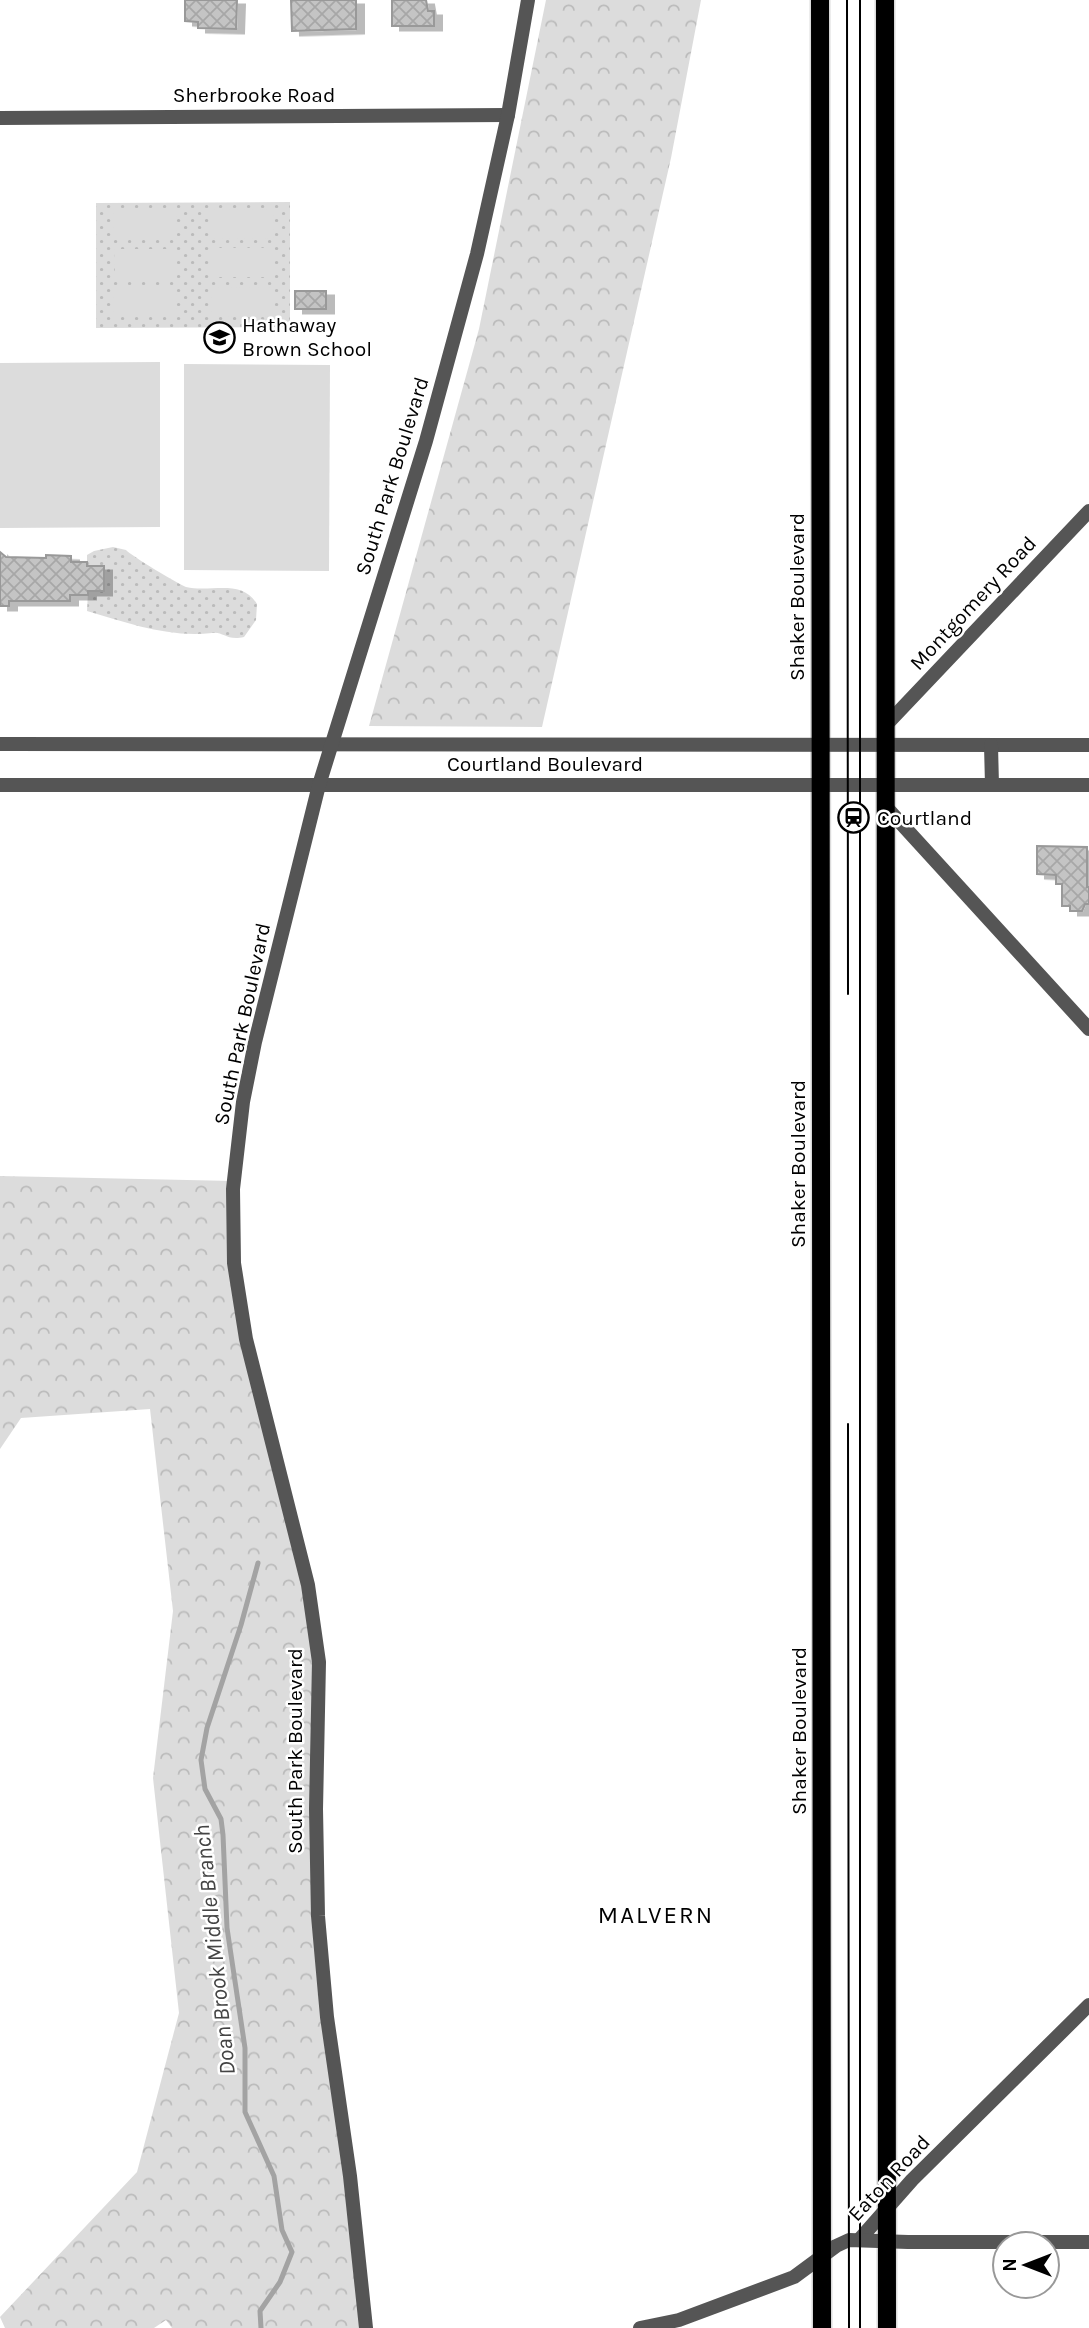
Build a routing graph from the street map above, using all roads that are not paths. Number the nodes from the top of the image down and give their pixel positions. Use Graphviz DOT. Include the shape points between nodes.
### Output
graph roads {
  1 [pos="528,0"];
  2 [pos="820,0"];
  3 [pos="885,0"];
  4 [pos="508,115"];
  5 [pos="0,118"];
  6 [pos="1089,511"];
  7 [pos="887,724"];
  8 [pos="0,744"];
  9 [pos="1089,744"];
  10 [pos="331,745"];
  11 [pos="991,745"];
  12 [pos="820,746"];
  13 [pos="887,746"];
  14 [pos="0,785"];
  15 [pos="319,785"];
  16 [pos="887,785"];
  17 [pos="992,785"];
  18 [pos="1089,785"];
  19 [pos="821,786"];
  20 [pos="887,808"];
  21 [pos="1089,1029"];
  22 [pos="1089,2005"];
  23 [pos="887,2210"];
  24 [pos="859,2240"];
  25 [pos="887,2241"];
  26 [pos="1089,2242"];
  27 [pos="822,2257"];
  28 [pos="366,2328"];
  29 [pos="640,2328"];
  30 [pos="822,2328"];
  31 [pos="887,2328"];
  1 -- 4 [label="street, South Park Boulevard"];
  2 -- 12 [label="main road, Shaker Boulevard"];
  3 -- 7 [label="main road"];
  4 -- 5 [label="street, Sherbrooke Road"];
  4 -- 10 [label="street, South Park Boulevard" via="477,254 426,441"];
  6 -- 7 [label="street, Montgomery Road"];
  7 -- 13 [label="main road"];
  8 -- 10 [label="street, Courtland Boulevard"];
  9 -- 11 [label="street, Courtland Boulevard"];
  10 -- 12 [label="street, Courtland Boulevard"];
  10 -- 15 [label="street, South Park Boulevard"];
  11 -- 13 [label="street, Courtland Boulevard"];
  11 -- 17 [label="street"];
  12 -- 13 [label="street, Courtland Boulevard"];
  12 -- 19 [label="main road, Shaker Boulevard"];
  13 -- 16 [label="main road"];
  14 -- 15 [label="street, Courtland Boulevard"];
  15 -- 19 [label="street, Courtland Boulevard"];
  15 -- 28 [label="street, South Park Boulevard" via="243,1102 233,1189 234,1263 246,1339 309,1585 319,1662 318,1916"];
  16 -- 17 [label="street, Courtland Boulevard"];
  16 -- 19 [label="street, Courtland Boulevard"];
  16 -- 20 [label="main road"];
  17 -- 18 [label="street, Courtland Boulevard"];
  19 -- 27 [label="main road, Shaker Boulevard"];
  20 -- 21 [label="street"];
  20 -- 23 [label="main road"];
  22 -- 23 [label="street, Eaton Road"];
  23 -- 24 [label="street, Eaton Road"];
  23 -- 25 [label="main road"];
  24 -- 25 [label="street"];
  24 -- 27 [label="street, Eaton Road" via="842,2242"];
  25 -- 26 [label="street"];
  25 -- 31 [label="main road"];
  27 -- 29 [label="street, Eaton Road" via="794,2277 678,2320"];
  27 -- 30 [label="main road, Shaker Boulevard"];
}
